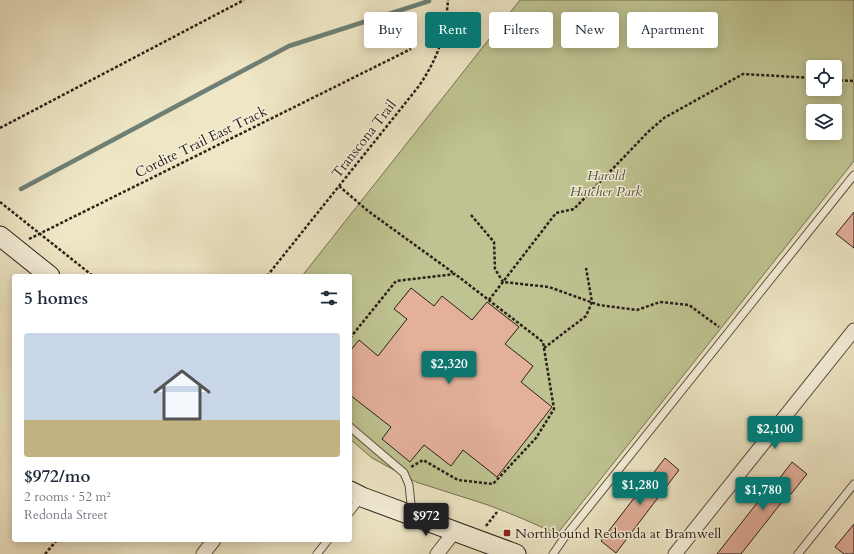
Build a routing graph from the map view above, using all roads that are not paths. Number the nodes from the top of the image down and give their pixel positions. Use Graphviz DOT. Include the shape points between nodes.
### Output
graph roads {
  1 [pos="854,175"];
  2 [pos="7,241"];
  3 [pos="48,274"];
  4 [pos="854,330"];
  5 [pos="352,429"];
  6 [pos="854,484"];
  7 [pos="356,494"];
  8 [pos="352,506"];
  9 [pos="412,516"];
  10 [pos="455,531"];
  11 [pos="212,542"];
  12 [pos="326,542"];
  13 [pos="203,554"];
  14 [pos="317,554"];
  15 [pos="437,554"];
  16 [pos="516,554"];
  17 [pos="553,554"];
  18 [pos="676,554"];
  19 [pos="798,554"];
  1 -- 17 [label="lane"];
  2 -- 3 [label="street"];
  4 -- 18 [label="street"];
  5 -- 9 [label="lane" via="404,473 409,485"];
  6 -- 19 [label="lane"];
  7 -- 8 [label="lane"];
  7 -- 9 [label="street"];
  9 -- 10 [label="street"];
  10 -- 15 [label="street"];
  10 -- 16 [label="street"];
  11 -- 13 [label="street"];
  12 -- 14 [label="lane"];
}
